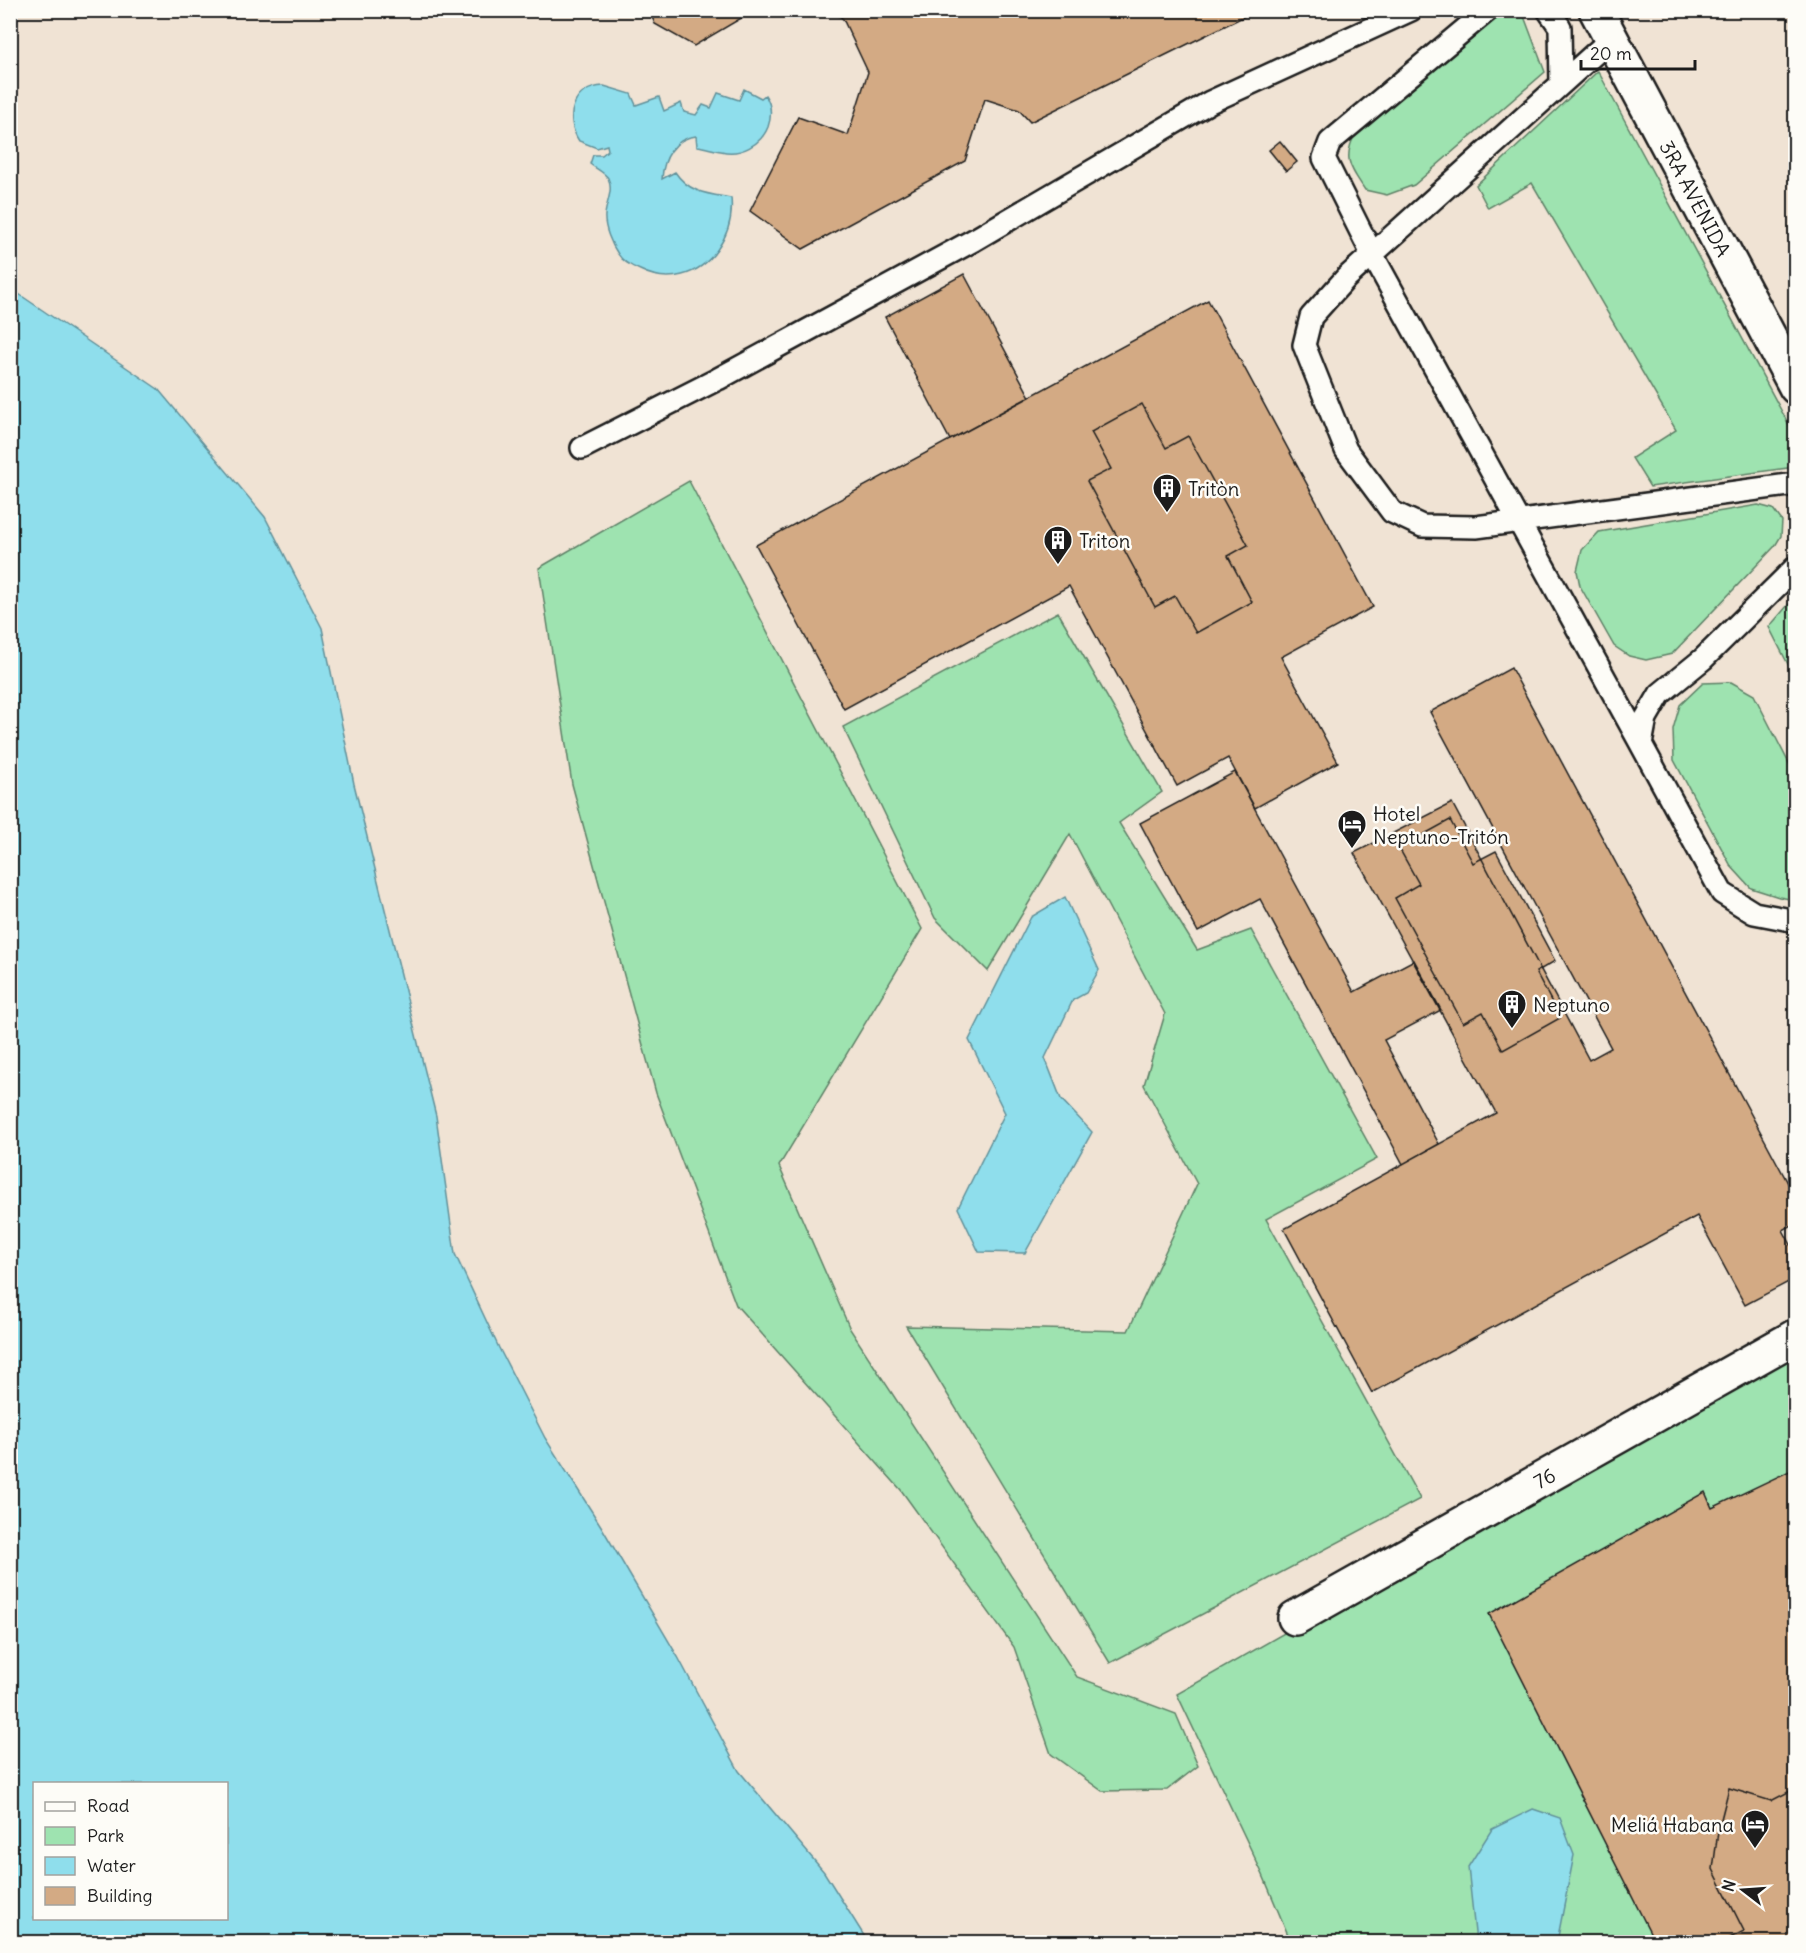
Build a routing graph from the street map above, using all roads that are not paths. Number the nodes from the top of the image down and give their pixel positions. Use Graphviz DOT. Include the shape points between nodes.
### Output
graph roads {
  1 [pos="1411,10"];
  2 [pos="1488,10"];
  3 [pos="1548,10"];
  4 [pos="1604,25"];
  5 [pos="1561,84"];
  6 [pos="1372,254"];
  7 [pos="1796,387"];
  8 [pos="582,448"];
  9 [pos="1796,484"];
  10 [pos="1518,522"];
  11 [pos="1796,567"];
  12 [pos="1641,744"];
  13 [pos="1796,921"];
  14 [pos="1796,1336"];
  15 [pos="1295,1618"];
  1 -- 8 [label="lane" via="1210,102 974,240"];
  2 -- 6 [label="lane" via="1330,142 1324,158"];
  3 -- 5 [label="lane" via="1560,27"];
  4 -- 5 [label="lane"];
  4 -- 7 [label="street, 3RA AVENIDA"];
  5 -- 6 [label="lane"];
  6 -- 10 [label="lane"];
  6 -- 10 [label="lane" via="1311,317 1304,345 1346,450 1392,512 1422,526 1476,527"];
  9 -- 10 [label="lane"];
  10 -- 12 [label="lane"];
  11 -- 12 [label="lane" via="1703,659 1660,694 1646,718"];
  12 -- 13 [label="lane" via="1722,893 1754,913"];
  14 -- 15 [label="street, 76"];
}
